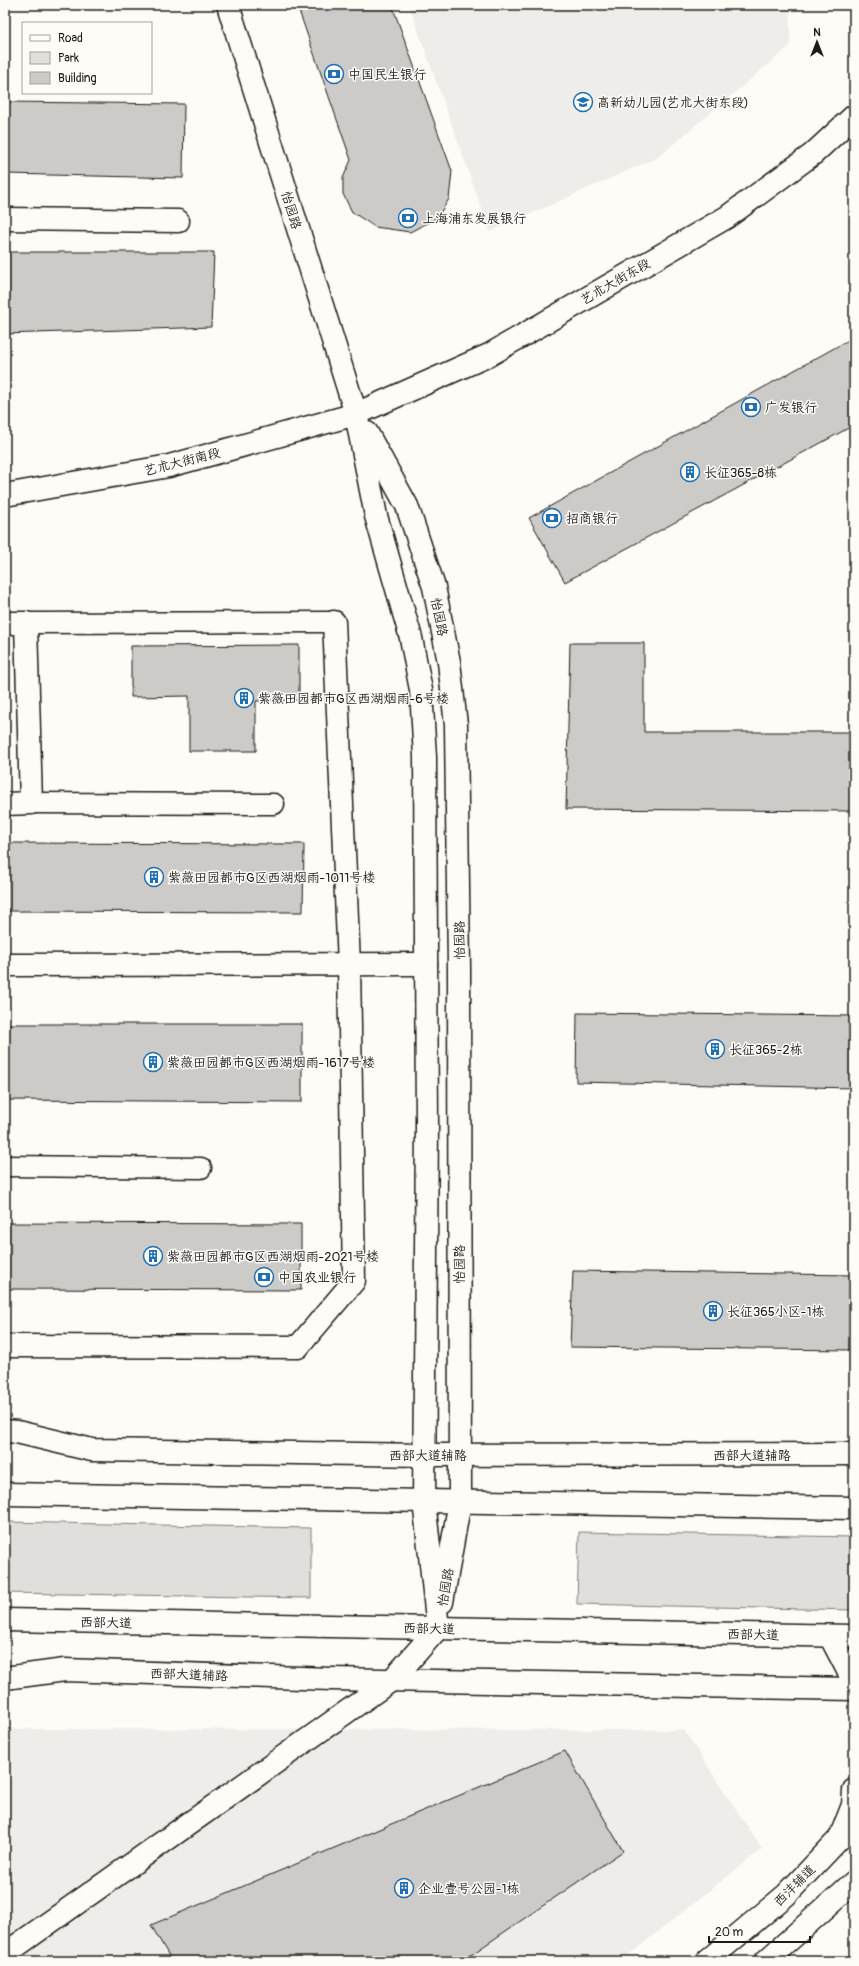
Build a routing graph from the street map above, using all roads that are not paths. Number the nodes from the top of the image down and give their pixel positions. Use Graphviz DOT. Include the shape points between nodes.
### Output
graph roads {
  1 [pos="228,5"];
  2 [pos="854,116"];
  3 [pos="5,219"];
  4 [pos="178,221"];
  5 [pos="356,414"];
  6 [pos="5,495"];
  7 [pos="334,622"];
  8 [pos="16,623"];
  9 [pos="31,803"];
  10 [pos="5,804"];
  11 [pos="274,804"];
  12 [pos="348,964"];
  13 [pos="426,964"];
  14 [pos="5,965"];
  15 [pos="5,1166"];
  16 [pos="201,1168"];
  17 [pos="5,1346"];
  18 [pos="5,1432"];
  19 [pos="854,1454"];
  20 [pos="425,1455"];
  21 [pos="459,1455"];
  22 [pos="5,1494"];
  23 [pos="424,1501"];
  24 [pos="460,1501"];
  25 [pos="854,1508"];
  26 [pos="5,1620"];
  27 [pos="438,1628"];
  28 [pos="830,1636"];
  29 [pos="854,1636"];
  30 [pos="5,1678"];
  31 [pos="393,1679"];
  32 [pos="854,1682"];
  33 [pos="854,1689"];
  34 [pos="854,1790"];
  35 [pos="854,1882"];
  36 [pos="5,1954"];
  37 [pos="707,1961"];
  38 [pos="766,1961"];
  1 -- 5 [label="street, 怡园路"];
  2 -- 5 [label="street, 艺术大街东段" via="813,154 727,217 489,355"];
  3 -- 4 [label="street"];
  5 -- 6 [label="street, 艺术大街南段" via="169,466"];
  5 -- 13 [label="street, 怡园路" via="376,516 411,638 420,690 425,757"];
  5 -- 21 [label="street, 怡园路" via="407,506 434,587 449,662 456,725 459,968"];
  7 -- 8 [label="lane"];
  7 -- 12 [label="street"];
  8 -- 9 [label="street"];
  9 -- 10 [label="street"];
  9 -- 11 [label="lane"];
  12 -- 13 [label="street"];
  12 -- 14 [label="street"];
  12 -- 17 [label="street" via="354,1281 298,1347"];
  13 -- 20 [label="street, 怡园路"];
  15 -- 16 [label="lane"];
  18 -- 20 [label="street, 西部大道辅路" via="17,1432 92,1450"];
  19 -- 21 [label="street, 西部大道辅路"];
  20 -- 21 [label="street, 西部大道辅路"];
  20 -- 23 [label="street, 怡园路"];
  21 -- 24 [label="street, 怡园路"];
  22 -- 23 [label="street"];
  23 -- 24 [label="street"];
  23 -- 27 [label="street, 怡园路"];
  24 -- 25 [label="street"];
  24 -- 27 [label="street, 怡园路"];
  26 -- 27 [label="street, 西部大道"];
  27 -- 28 [label="street, 西部大道"];
  27 -- 31 [label="street"];
  28 -- 29 [label="street, 西部大道"];
  28 -- 32 [label="street"];
  30 -- 31 [label="street, 西部大道辅路" via="65,1670"];
  31 -- 33 [label="street, 西部大道辅路"];
  31 -- 36 [label="street"];
  34 -- 37 [label="street, 西沣辅道" via="853,1805 840,1838 786,1895"];
  35 -- 38 [label="street"];
}
